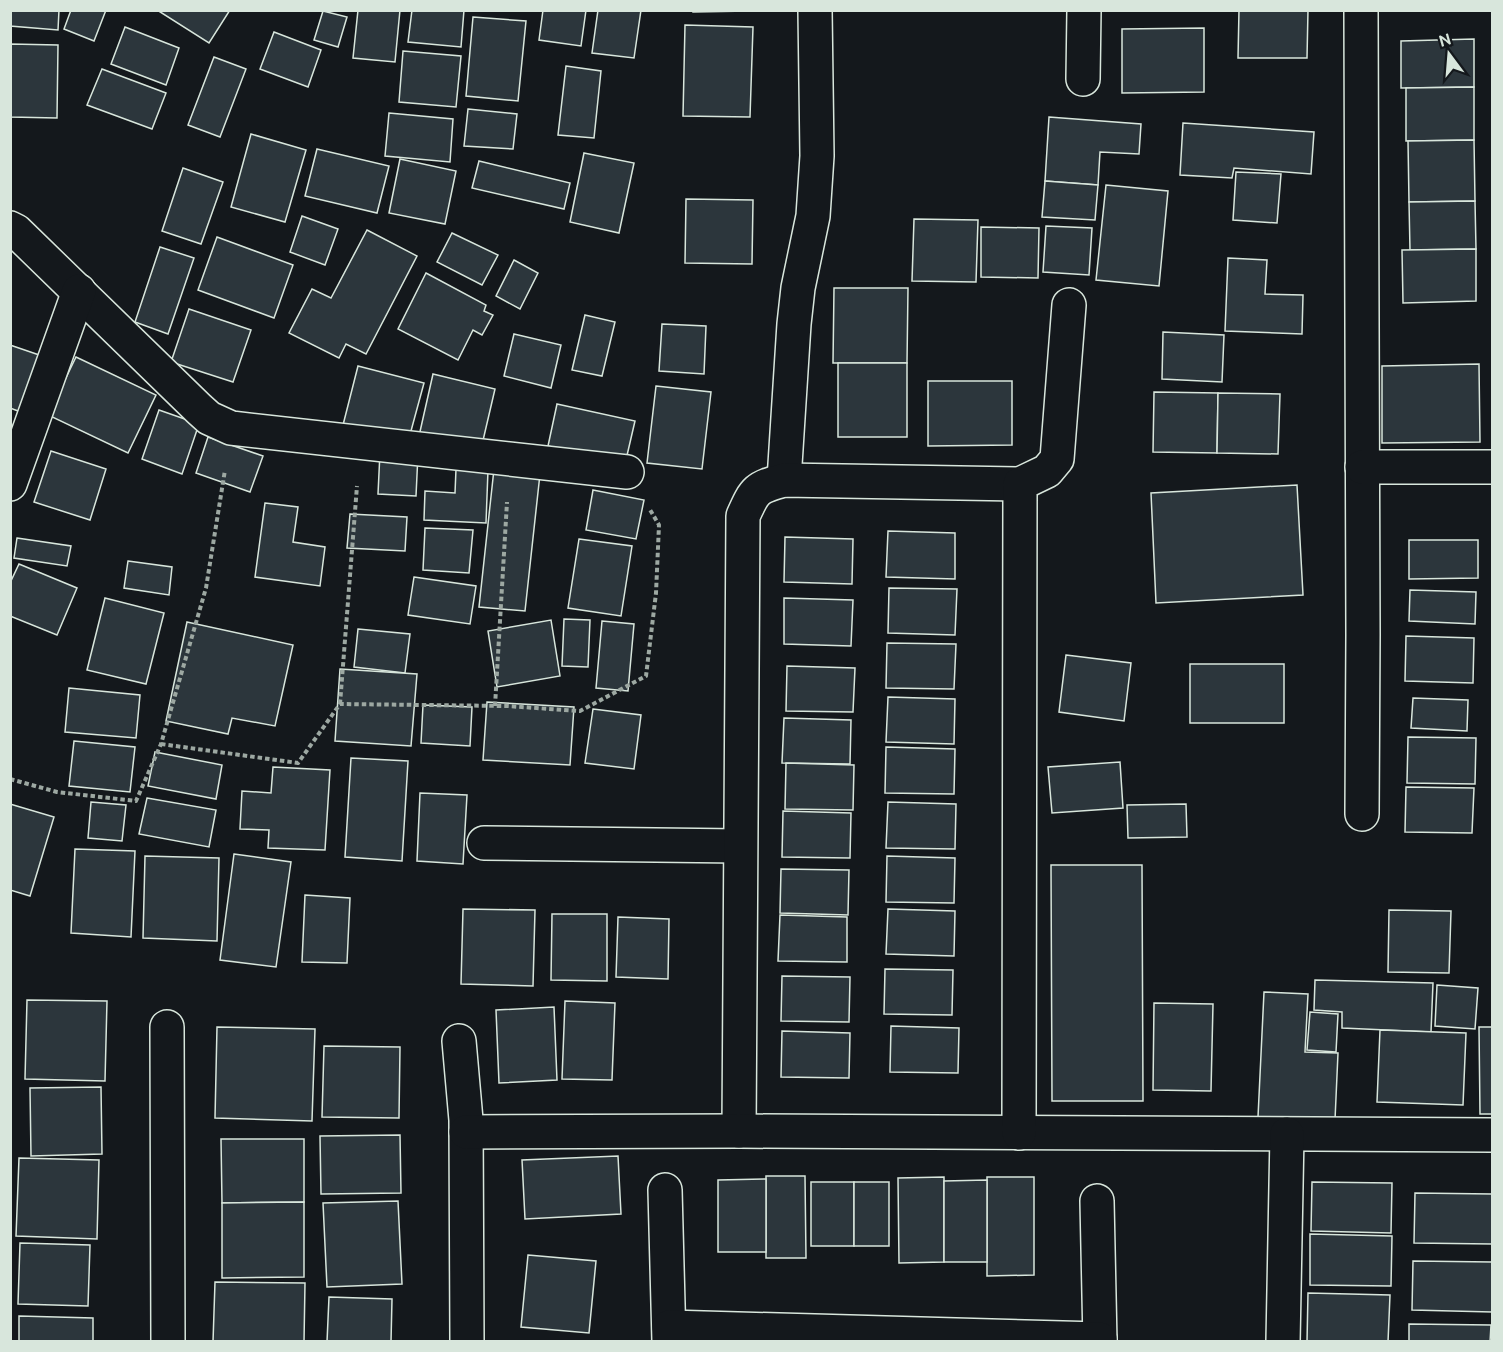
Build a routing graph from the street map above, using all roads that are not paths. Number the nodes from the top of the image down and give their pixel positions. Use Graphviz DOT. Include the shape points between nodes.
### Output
graph roads {
  1 [pos="815,10"];
  2 [pos="1084,10"];
  3 [pos="1360,10"];
  4 [pos="1083,79"];
  5 [pos="10,228"];
  6 [pos="79,291"];
  7 [pos="1069,305"];
  8 [pos="1362,467"];
  9 [pos="1492,467"];
  10 [pos="627,472"];
  11 [pos="784,480"];
  12 [pos="10,484"];
  13 [pos="1020,484"];
  14 [pos="1362,814"];
  15 [pos="484,843"];
  16 [pos="740,846"];
  17 [pos="167,1027"];
  18 [pos="459,1041"];
  19 [pos="739,1131"];
  20 [pos="466,1132"];
  21 [pos="1019,1133"];
  22 [pos="1287,1134"];
  23 [pos="1492,1135"];
  24 [pos="665,1190"];
  25 [pos="1097,1201"];
  26 [pos="669,1334"];
  27 [pos="1100,1340"];
  28 [pos="168,1341"];
  29 [pos="467,1341"];
  30 [pos="1283,1341"];
  1 -- 11 [label="street" via="817,166 813,216 794,324"];
  2 -- 4 [label="street"];
  3 -- 8 [label="street"];
  5 -- 6 [label="street"];
  6 -- 10 [label="street" via="199,409 231,428"];
  6 -- 12 [label="street"];
  7 -- 13 [label="street" via="1057,459 1047,471"];
  8 -- 9 [label="street"];
  8 -- 14 [label="street"];
  11 -- 13 [label="street"];
  11 -- 16 [label="street" via="761,486 752,495 743,516"];
  13 -- 21 [label="street"];
  15 -- 16 [label="street"];
  16 -- 19 [label="street"];
  17 -- 28 [label="street"];
  18 -- 20 [label="street"];
  19 -- 20 [label="street"];
  19 -- 21 [label="street"];
  20 -- 29 [label="street"];
  21 -- 22 [label="street"];
  22 -- 23 [label="street"];
  22 -- 30 [label="street"];
  24 -- 26 [label="street"];
  25 -- 27 [label="street"];
  26 -- 27 [label="street"];
}
